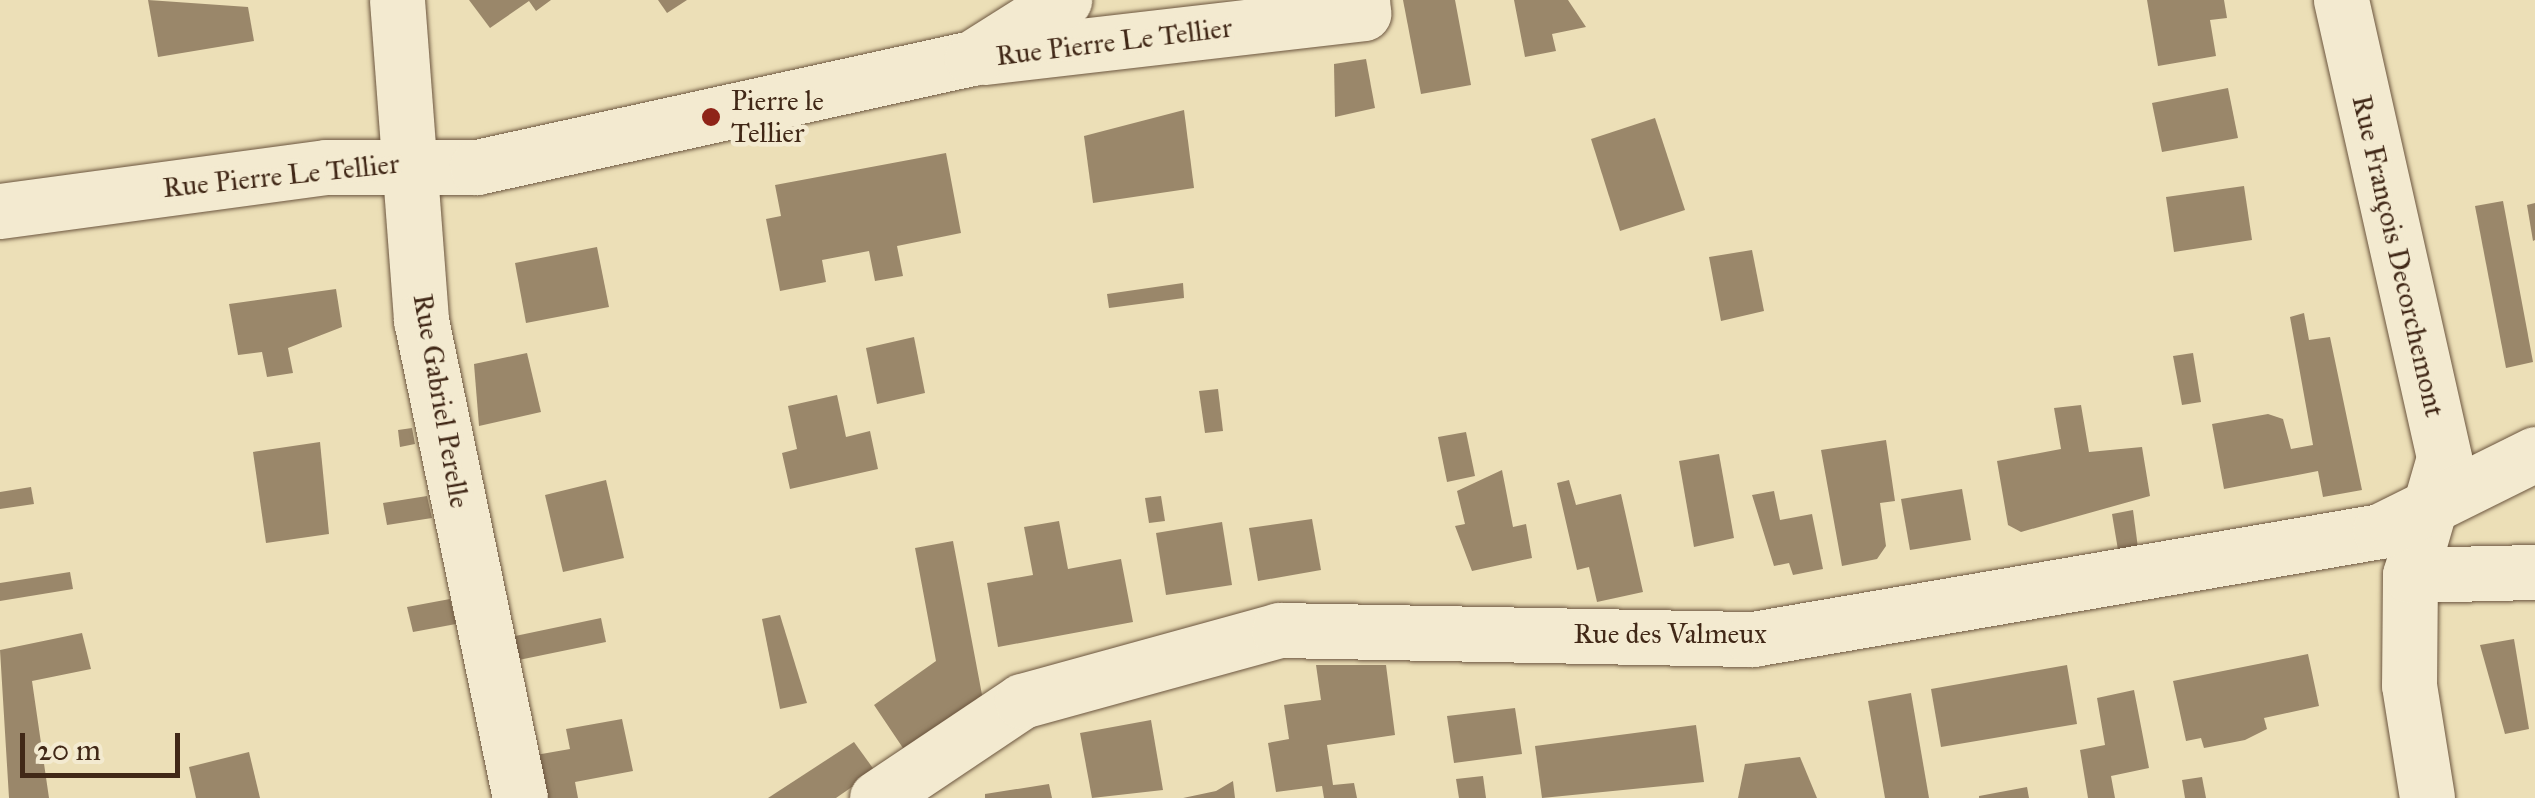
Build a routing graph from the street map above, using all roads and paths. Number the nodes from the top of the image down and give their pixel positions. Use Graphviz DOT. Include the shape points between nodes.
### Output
graph roads {
  1 [pos="397,0"];
  2 [pos="1062,0"];
  3 [pos="1362,0"];
  4 [pos="2341,0"];
  5 [pos="972,58"];
  6 [pos="412,161"];
  7 [pos="0,211"];
  8 [pos="2535,454"];
  9 [pos="2432,512"];
  10 [pos="2535,572"];
  11 [pos="2410,575"];
  12 [pos="520,798"];
  13 [pos="877,798"];
  14 [pos="2427,798"];
  1 -- 6 [label="street, Rue Gabriel Perelle"];
  2 -- 5 [label="street, Rue Pierre Le Tellier"];
  3 -- 5 [label="street, Rue Pierre Le Tellier" via="1363,13"];
  4 -- 9 [label="street, Rue François Decorchemont" via="2444,458"];
  5 -- 6 [label="street, Rue Pierre Le Tellier" via="477,167"];
  6 -- 7 [label="street, Rue Pierre Le Tellier"];
  6 -- 12 [label="street, Rue Gabriel Perelle" via="422,320"];
  8 -- 9 [label="street, Rue des Valmeux"];
  9 -- 11 [label="street, Rue François Decorchemont"];
  9 -- 13 [label="street, Rue des Valmeux" via="2380,531 1753,639 1279,630 1022,701"];
  10 -- 11 [label="street"];
  11 -- 14 [label="street, Rue François Decorchemont" via="2409,685"];
}
